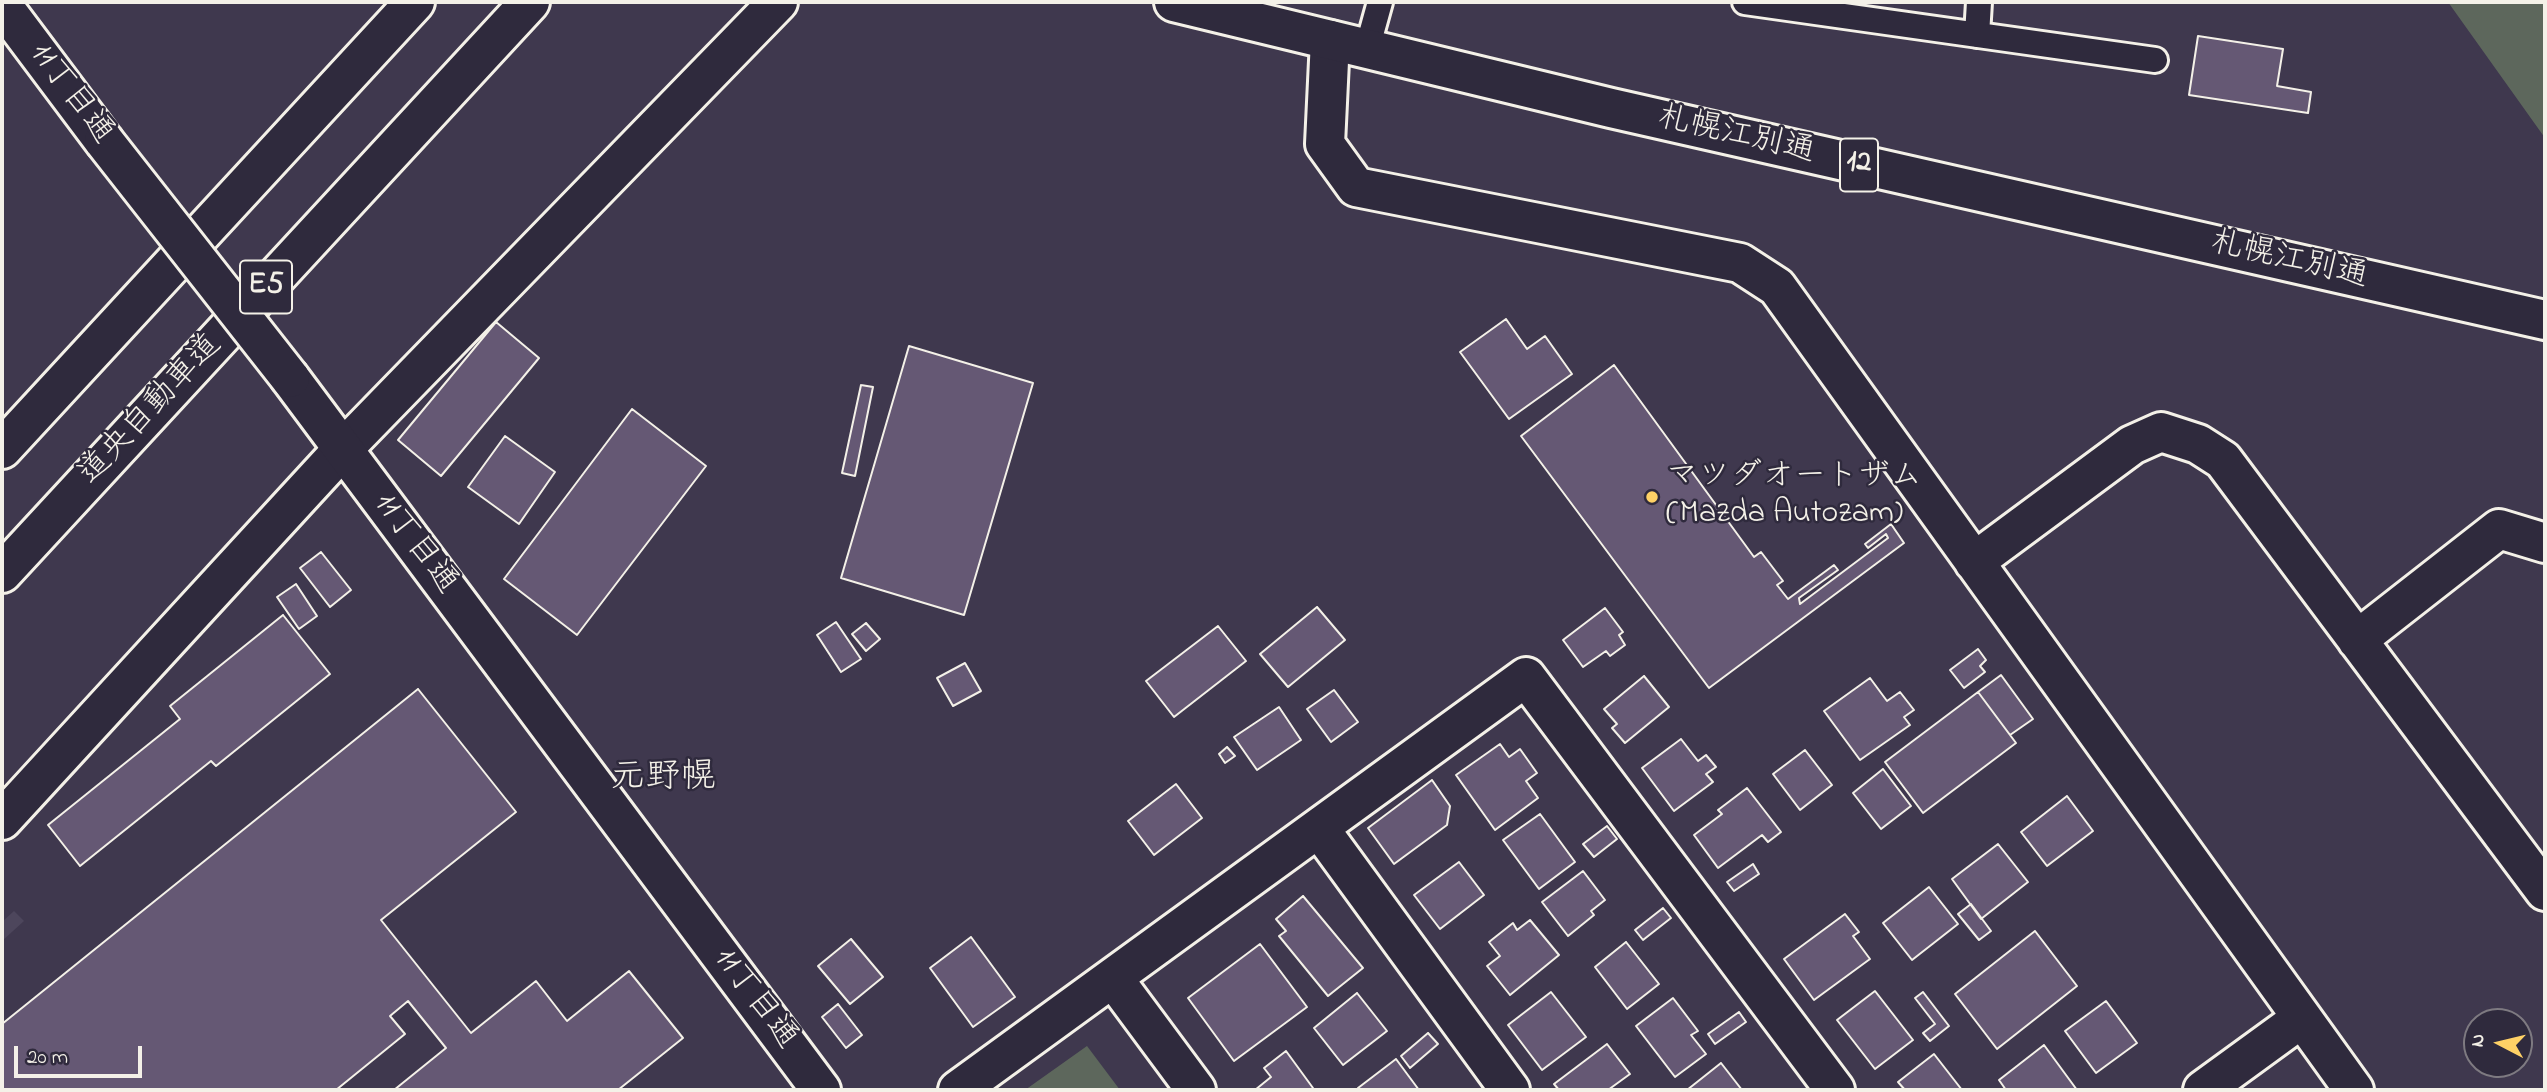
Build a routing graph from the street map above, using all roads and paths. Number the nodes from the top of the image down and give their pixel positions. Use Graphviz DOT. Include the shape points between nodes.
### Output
graph roads {
  1 [pos="415,2"];
  2 [pos="530,2"];
  3 [pos="778,2"];
  4 [pos="1174,2"];
  5 [pos="1380,2"];
  6 [pos="1745,2"];
  7 [pos="1979,2"];
  8 [pos="2,5"];
  9 [pos="1977,35"];
  10 [pos="1349,44"];
  11 [pos="2155,60"];
  12 [pos="2545,320"];
  13 [pos="2,449"];
  14 [pos="343,449"];
  15 [pos="2545,543"];
  16 [pos="1974,562"];
  17 [pos="2,573"];
  18 [pos="2357,639"];
  19 [pos="2,820"];
  20 [pos="1319,828"];
  21 [pos="2545,891"];
  22 [pos="1113,978"];
  23 [pos="2302,1018"];
  24 [pos="821,1090"];
  25 [pos="958,1090"];
  26 [pos="1196,1090"];
  27 [pos="1510,1090"];
  28 [pos="1835,1090"];
  29 [pos="2203,1090"];
  30 [pos="2354,1090"];
  1 -- 13 [label="main road, E5"];
  2 -- 17 [label="main road, 道央自動車道 / E5"];
  3 -- 14 [label="main road"];
  4 -- 10 [label="main road, 札幌江別通 / 12"];
  5 -- 10 [label="lane"];
  6 -- 9 [label="lane"];
  7 -- 9 [label="lane"];
  8 -- 14 [label="main road, 11丁目通, bridge"];
  9 -- 11 [label="lane"];
  10 -- 12 [label="main road, 札幌江別通 / 12" via="1638,115"];
  10 -- 16 [label="main road" via="1325,144 1356,187 1740,263 1777,287"];
  14 -- 19 [label="main road"];
  14 -- 24 [label="main road, 11丁目通"];
  15 -- 18 [label="main road" via="2499,529"];
  16 -- 18 [label="main road" via="2132,445 2161,432 2198,444 2223,460"];
  16 -- 23 [label="main road"];
  18 -- 21 [label="main road"];
  20 -- 22 [label="main road"];
  20 -- 27 [label="main road"];
  20 -- 28 [label="main road" via="1526,677"];
  22 -- 25 [label="main road"];
  22 -- 26 [label="main road"];
  23 -- 29 [label="main road"];
  23 -- 30 [label="main road"];
}
